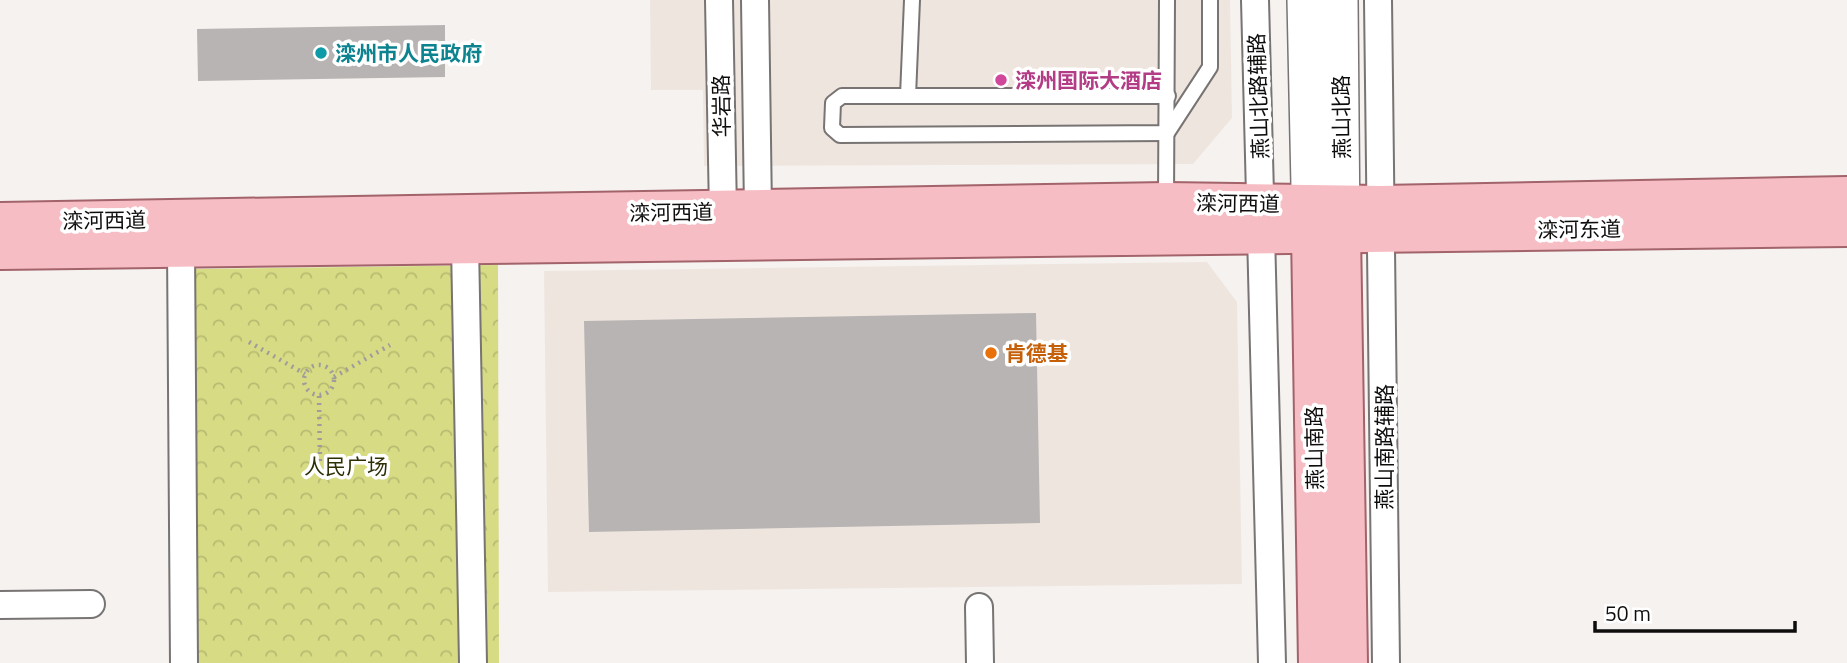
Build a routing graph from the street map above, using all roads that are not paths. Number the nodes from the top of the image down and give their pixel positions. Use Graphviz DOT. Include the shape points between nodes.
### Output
graph roads {
  1 [pos="719,0"];
  2 [pos="755,0"];
  3 [pos="912,0"];
  4 [pos="1167,0"];
  5 [pos="1210,0"];
  6 [pos="1255,0"];
  7 [pos="1306,0"];
  8 [pos="1339,0"];
  9 [pos="1378,0"];
  10 [pos="908,96"];
  11 [pos="1168,96"];
  12 [pos="1167,132"];
  13 [pos="1847,196"];
  14 [pos="1166,202"];
  15 [pos="740,211"];
  16 [pos="1326,218"];
  17 [pos="1382,218"];
  18 [pos="1261,219"];
  19 [pos="0,222"];
  20 [pos="1847,227"];
  21 [pos="465,245"];
  22 [pos="181,248"];
  23 [pos="0,250"];
  24 [pos="91,604"];
  25 [pos="0,605"];
  26 [pos="979,607"];
  27 [pos="184,663"];
  28 [pos="473,663"];
  29 [pos="980,663"];
  30 [pos="1272,663"];
  31 [pos="1318,663"];
  32 [pos="1348,663"];
  33 [pos="1386,663"];
  1 -- 15 [label="street, 华岩路"];
  2 -- 15 [label="street, 华岩路"];
  3 -- 10 [label="lane"];
  4 -- 11 [label="lane"];
  5 -- 12 [label="lane" via="1210,67"];
  6 -- 18 [label="street, 燕山北路辅路"];
  7 -- 16 [label="main road, 燕山北路"];
  8 -- 16 [label="main road, 燕山北路"];
  9 -- 17 [label="street"];
  10 -- 11 [label="lane"];
  10 -- 12 [label="lane" via="842,96 833,103 832,128 839,135"];
  11 -- 12 [label="lane"];
  12 -- 14 [label="lane"];
  13 -- 17 [label="main road, 滦河东道"];
  14 -- 15 [label="main road, 滦河西道"];
  14 -- 18 [label="main road, 滦河西道"];
  15 -- 19 [label="main road, 滦河西道"];
  16 -- 17 [label="main road, 滦河东道"];
  16 -- 18 [label="main road, 滦河西道"];
  16 -- 31 [label="main road, 燕山南路"];
  16 -- 32 [label="main road, 燕山南路"];
  17 -- 20 [label="main road, 滦河东道"];
  17 -- 33 [label="street, 燕山南路辅路"];
  18 -- 21 [label="main road, 滦河西道"];
  18 -- 30 [label="street"];
  21 -- 22 [label="main road, 滦河西道"];
  21 -- 28 [label="street"];
  22 -- 23 [label="main road, 滦河西道"];
  22 -- 27 [label="street"];
  24 -- 25 [label="street"];
  26 -- 29 [label="street"];
}
